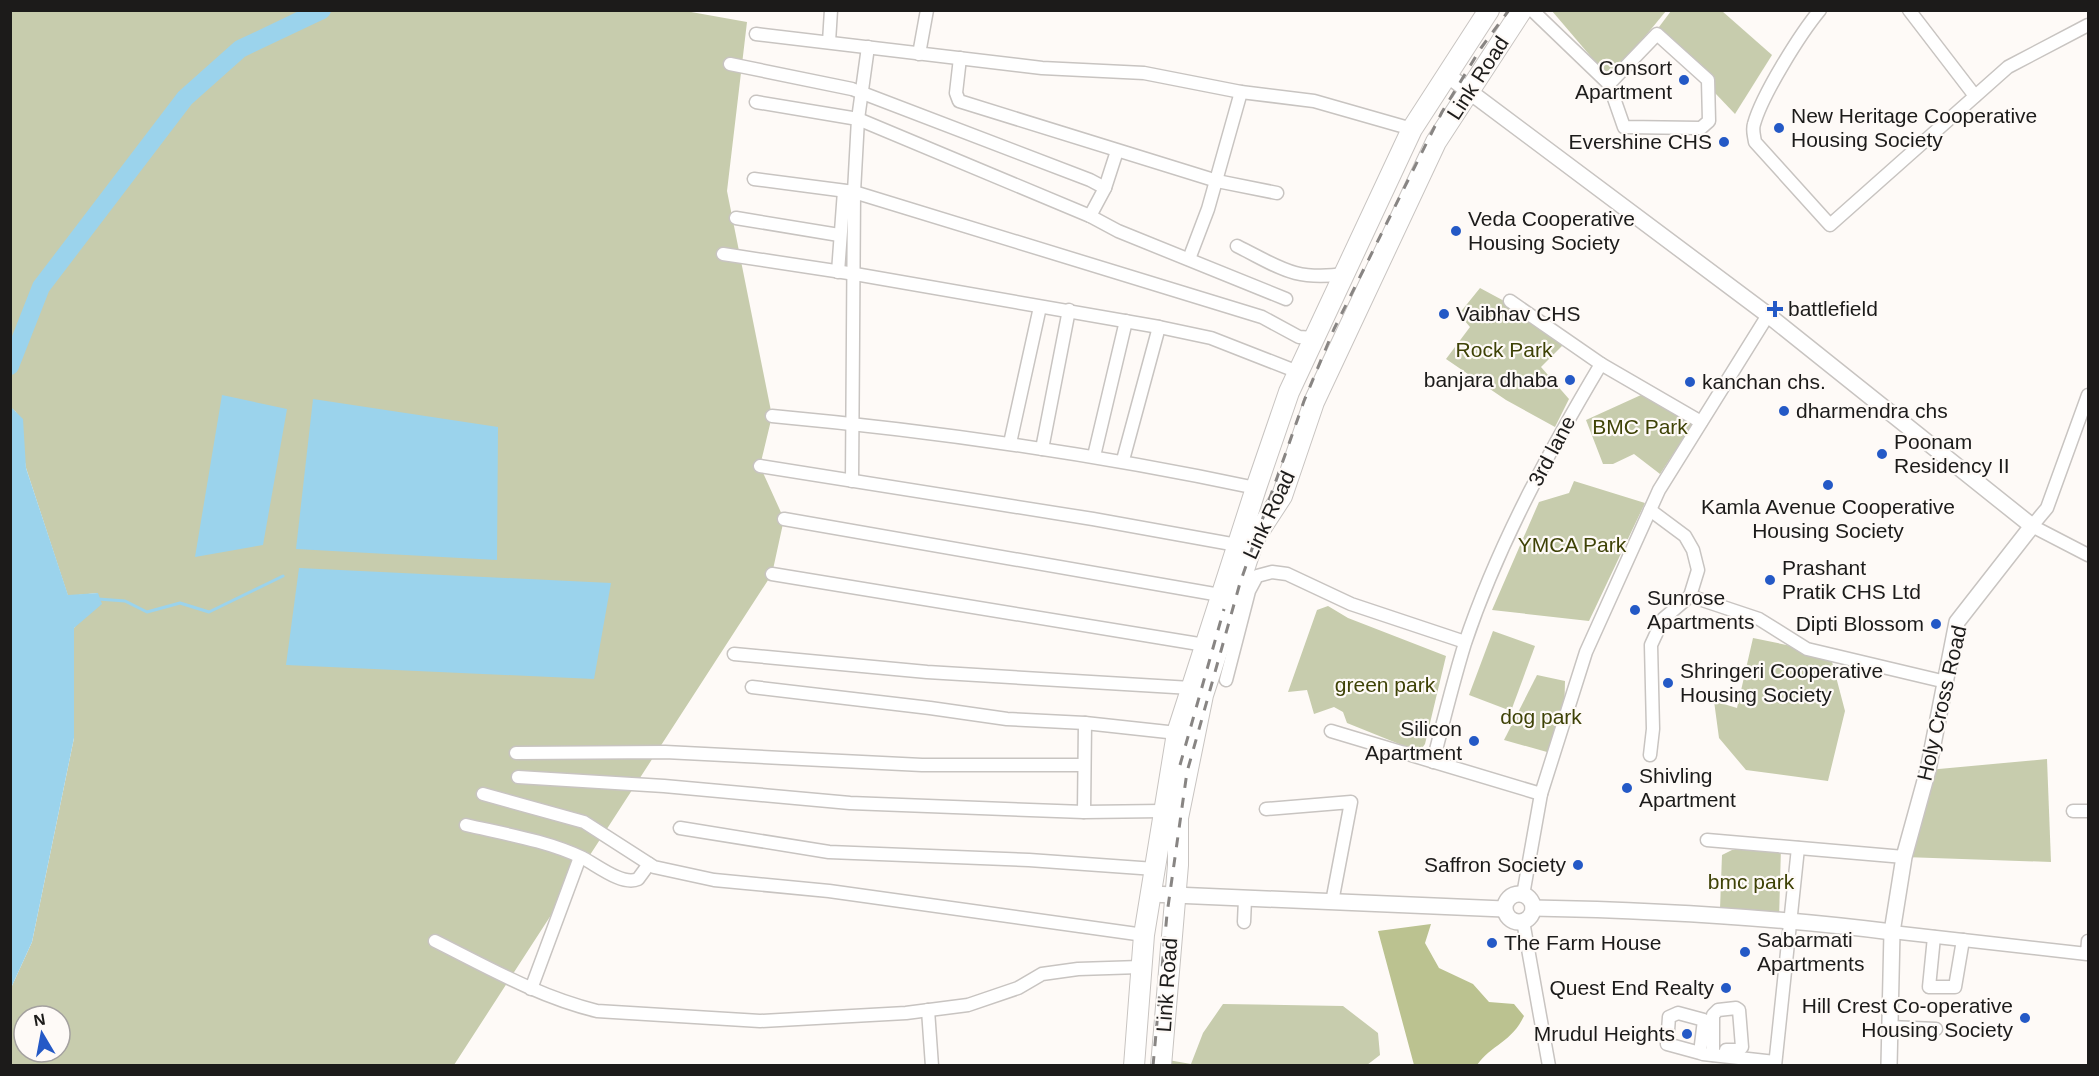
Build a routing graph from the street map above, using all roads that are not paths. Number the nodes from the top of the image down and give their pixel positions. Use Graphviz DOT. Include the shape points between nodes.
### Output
graph roads {
  1 [pos="831,10"];
  2 [pos="927,10"];
  3 [pos="1489,10"];
  4 [pos="1522,10"];
  5 [pos="1532,10"];
  6 [pos="1820,10"];
  7 [pos="1909,10"];
  8 [pos="2088,25"];
  9 [pos="756,34"];
  10 [pos="829,42"];
  11 [pos="868,47"];
  12 [pos="919,54"];
  13 [pos="960,58"];
  14 [pos="730,64"];
  15 [pos="1446,74"];
  16 [pos="1609,84"];
  17 [pos="1468,90"];
  18 [pos="1241,92"];
  19 [pos="863,94"];
  20 [pos="1975,96"];
  21 [pos="756,102"];
  22 [pos="858,119"];
  23 [pos="1412,129"];
  24 [pos="1117,151"];
  25 [pos="754,179"];
  26 [pos="1217,181"];
  27 [pos="1105,188"];
  28 [pos="849,192"];
  29 [pos="1277,193"];
  30 [pos="1089,216"];
  31 [pos="735,218"];
  32 [pos="839,235"];
  33 [pos="1237,246"];
  34 [pos="723,254"];
  35 [pos="1189,259"];
  36 [pos="838,272"];
  37 [pos="855,274"];
  38 [pos="1345,274"];
  39 [pos="1286,299"];
  40 [pos="1510,301"];
  41 [pos="1040,307"];
  42 [pos="1069,310"];
  43 [pos="1768,315"];
  44 [pos="1126,321"];
  45 [pos="1159,327"];
  46 [pos="1314,338"];
  47 [pos="1601,364"];
  48 [pos="1298,372"];
  49 [pos="2088,395"];
  50 [pos="772,416"];
  51 [pos="1701,422"];
  52 [pos="854,424"];
  53 [pos="1010,443"];
  54 [pos="1042,449"];
  55 [pos="1094,456"];
  56 [pos="1123,460"];
  57 [pos="760,466"];
  58 [pos="852,481"];
  59 [pos="1256,488"];
  60 [pos="1650,510"];
  61 [pos="784,519"];
  62 [pos="2032,526"];
  63 [pos="1237,545"];
  64 [pos="2088,555"];
  65 [pos="772,574"];
  66 [pos="1221,595"];
  67 [pos="1690,596"];
  68 [pos="1466,642"];
  69 [pos="1205,645"];
  70 [pos="734,654"];
  71 [pos="1226,680"];
  72 [pos="1946,682"];
  73 [pos="752,687"];
  74 [pos="1191,688"];
  75 [pos="1085,723"];
  76 [pos="1331,731"];
  77 [pos="1177,733"];
  78 [pos="516,753"];
  79 [pos="1650,755"];
  80 [pos="1433,762"];
  81 [pos="1084,765"];
  82 [pos="518,777"];
  83 [pos="483,794"];
  84 [pos="1541,794"];
  85 [pos="1266,809"];
  86 [pos="1163,811"];
  87 [pos="2073,811"];
  88 [pos="2088,811"];
  89 [pos="1084,812"];
  90 [pos="466,825"];
  91 [pos="680,828"];
  92 [pos="1707,840"];
  93 [pos="1798,848"];
  94 [pos="580,857"];
  95 [pos="1904,857"];
  96 [pos="649,864"];
  97 [pos="1155,869"];
  98 [pos="1151,894"];
  99 [pos="1523,895"];
  100 [pos="1174,897"];
  101 [pos="1243,899"];
  102 [pos="1332,902"];
  103 [pos="1533,908"];
  104 [pos="1504,909"];
  105 [pos="1791,920"];
  106 [pos="1523,921"];
  107 [pos="1241,922"];
  108 [pos="1892,932"];
  109 [pos="1144,935"];
  110 [pos="1935,937"];
  111 [pos="1963,940"];
  112 [pos="435,941"];
  113 [pos="2088,941"];
  114 [pos="1140,967"];
  115 [pos="531,989"];
  116 [pos="928,1010"];
  117 [pos="1890,1027"];
  118 [pos="1936,1029"];
  119 [pos="1708,1053"];
  120 [pos="1775,1064"];
  121 [pos="932,1065"];
  122 [pos="1134,1065"];
  123 [pos="1161,1065"];
  124 [pos="1549,1065"];
  125 [pos="1889,1065"];
  1 -- 10 [label="street"];
  2 -- 12 [label="street"];
  3 -- 15 [label="main road, Link Road"];
  4 -- 17 [label="main road, Link Road"];
  5 -- 16 [label="street"];
  6 -- 20 [label="street" via="1792,49 1757,116 1753,132 1755,142 1830,225"];
  7 -- 20 [label="street"];
  8 -- 20 [label="street" via="2008,67"];
  9 -- 10 [label="street"];
  10 -- 11 [label="street"];
  11 -- 12 [label="street"];
  11 -- 19 [label="street"];
  12 -- 13 [label="street"];
  13 -- 18 [label="street" via="1042,68 1144,73"];
  13 -- 24 [label="street" via="956,93 959,101"];
  14 -- 19 [label="street"];
  15 -- 17 [label="street"];
  15 -- 23 [label="main road, Link Road"];
  16 -- 16 [label="street" via="1624,127 1701,128 1709,121 1708,80 1657,34"];
  17 -- 43 [label="street"];
  17 -- 100 [label="main road, Link Road" via="1436,142 1403,210 1314,402 1282,496 1254,539 1192,741 1178,818"];
  18 -- 23 [label="street" via="1314,101"];
  18 -- 26 [label="street"];
  19 -- 22 [label="street"];
  19 -- 27 [label="street" via="1026,153"];
  21 -- 22 [label="street"];
  22 -- 28 [label="street"];
  22 -- 30 [label="street"];
  23 -- 38 [label="main road, Link Road"];
  24 -- 26 [label="street"];
  24 -- 27 [label="street"];
  25 -- 28 [label="street"];
  26 -- 29 [label="street"];
  26 -- 35 [label="street"];
  27 -- 30 [label="street"];
  28 -- 32 [label="street"];
  28 -- 37 [label="street"];
  28 -- 46 [label="street" via="1262,318 1299,337"];
  30 -- 35 [label="street"];
  31 -- 32 [label="street"];
  32 -- 36 [label="street"];
  33 -- 38 [label="street" via="1297,276"];
  34 -- 36 [label="street"];
  35 -- 39 [label="street"];
  36 -- 37 [label="street"];
  37 -- 41 [label="street"];
  37 -- 52 [label="street"];
  38 -- 46 [label="main road, Link Road"];
  40 -- 47 [label="street"];
  41 -- 42 [label="street"];
  41 -- 53 [label="street"];
  42 -- 44 [label="street"];
  42 -- 54 [label="street"];
  43 -- 51 [label="street"];
  43 -- 62 [label="street"];
  44 -- 45 [label="street"];
  44 -- 55 [label="street"];
  45 -- 48 [label="street" via="1211,338"];
  45 -- 56 [label="street"];
  46 -- 48 [label="main road, Link Road"];
  47 -- 51 [label="street"];
  47 -- 68 [label="street, 3rd lane" via="1556,440 1504,546"];
  48 -- 59 [label="main road, Link Road"];
  49 -- 62 [label="street" via="2047,508"];
  50 -- 52 [label="street"];
  51 -- 60 [label="street"];
  52 -- 53 [label="street"];
  52 -- 58 [label="street"];
  53 -- 54 [label="street"];
  54 -- 55 [label="street"];
  55 -- 56 [label="street"];
  56 -- 59 [label="street"];
  57 -- 58 [label="street"];
  58 -- 63 [label="street"];
  59 -- 63 [label="main road, Link Road"];
  60 -- 67 [label="street" via="1686,536 1693,550 1698,570"];
  60 -- 84 [label="street" via="1586,652"];
  61 -- 66 [label="street"];
  62 -- 64 [label="street"];
  62 -- 72 [label="street, Holy Cross Road" via="1957,622"];
  63 -- 66 [label="main road, Link Road"];
  65 -- 69 [label="street"];
  66 -- 69 [label="main road, Link Road"];
  67 -- 72 [label="street" via="1759,620 1807,649"];
  67 -- 79 [label="street" via="1663,619 1651,645"];
  68 -- 71 [label="street" via="1351,604 1287,574 1272,572 1257,576 1249,591"];
  68 -- 80 [label="street, 3rd lane"];
  69 -- 74 [label="main road, Link Road"];
  70 -- 74 [label="street" via="927,672"];
  72 -- 95 [label="street, Holy Cross Road" via="1928,770"];
  73 -- 75 [label="street" via="1007,719"];
  74 -- 77 [label="main road, Link Road"];
  75 -- 77 [label="street"];
  75 -- 81 [label="street"];
  76 -- 80 [label="street"];
  77 -- 86 [label="main road, Link Road"];
  78 -- 81 [label="street" via="665,752 922,765"];
  80 -- 84 [label="street"];
  81 -- 89 [label="street"];
  82 -- 89 [label="street" via="850,803"];
  83 -- 96 [label="street" via="584,822"];
  84 -- 99 [label="street"];
  85 -- 102 [label="street" via="1351,802"];
  86 -- 89 [label="street"];
  86 -- 97 [label="main road, Link Road"];
  87 -- 88 [label="street"];
  90 -- 94 [label="street"];
  91 -- 97 [label="street" via="829,852"];
  92 -- 93 [label="street"];
  93 -- 95 [label="street"];
  93 -- 105 [label="street"];
  94 -- 96 [label="street" via="633,881"];
  94 -- 115 [label="street"];
  95 -- 108 [label="street, Holy Cross Road"];
  96 -- 109 [label="street" via="714,880 841,893"];
  97 -- 98 [label="main road, Link Road"];
  98 -- 100 [label="street"];
  98 -- 109 [label="main road, Link Road"];
  99 -- 103 [label="street"];
  99 -- 104 [label="street" via="1509,897"];
  100 -- 101 [label="street"];
  100 -- 123 [label="main road, Link Road"];
  101 -- 102 [label="street"];
  101 -- 107 [label="street"];
  102 -- 104 [label="street"];
  103 -- 105 [label="street"];
  103 -- 106 [label="street"];
  104 -- 106 [label="street" via="1509,918"];
  105 -- 108 [label="street"];
  105 -- 120 [label="street"];
  106 -- 124 [label="street"];
  108 -- 110 [label="street"];
  108 -- 117 [label="street, Holy Cross Road"];
  109 -- 114 [label="main road, Link Road"];
  110 -- 111 [label="street"];
  110 -- 111 [label="street" via="1929,987 1955,987"];
  111 -- 113 [label="street" via="2087,954"];
  112 -- 115 [label="street"];
  114 -- 116 [label="street" via="1042,974 968,1005"];
  114 -- 122 [label="main road, Link Road"];
  115 -- 116 [label="street" via="597,1011 736,1019 782,1020"];
  116 -- 121 [label="street"];
  117 -- 118 [label="street"];
  117 -- 125 [label="street, Holy Cross Road"];
  119 -- 120 [label="street"];
}
